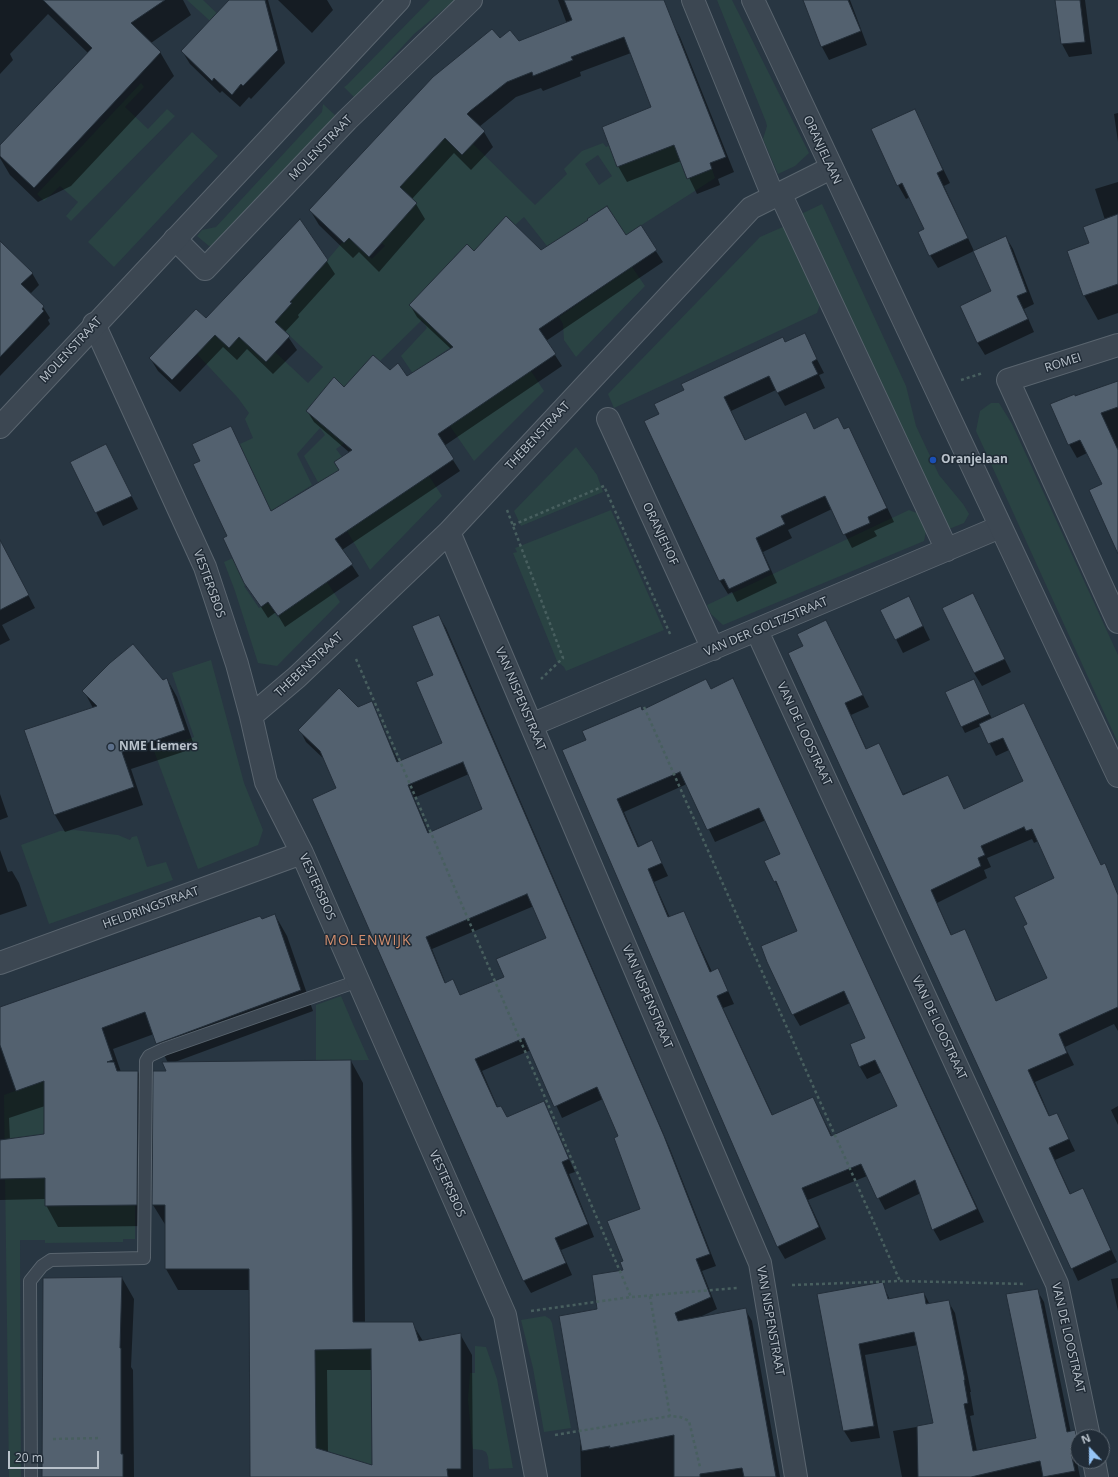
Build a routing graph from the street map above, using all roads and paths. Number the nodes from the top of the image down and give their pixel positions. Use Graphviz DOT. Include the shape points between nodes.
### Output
graph roads {
  1 [pos="399,0"];
  2 [pos="471,0"];
  3 [pos="693,0"];
  4 [pos="752,0"];
  5 [pos="831,168"];
  6 [pos="776,195"];
  7 [pos="175,239"];
  8 [pos="94,324"];
  9 [pos="1118,345"];
  10 [pos="1008,380"];
  11 [pos="941,403"];
  12 [pos="608,418"];
  13 [pos="0,427"];
  14 [pos="490,488"];
  15 [pos="513,525"];
  16 [pos="1000,527"];
  17 [pos="449,532"];
  18 [pos="947,550"];
  19 [pos="1118,622"];
  20 [pos="756,630"];
  21 [pos="345,632"];
  22 [pos="713,649"];
  23 [pos="563,658"];
  24 [pos="682,662"];
  25 [pos="633,683"];
  26 [pos="251,716"];
  27 [pos="531,725"];
  28 [pos="1118,776"];
  29 [pos="302,853"];
  30 [pos="0,963"];
  31 [pos="358,980"];
  32 [pos="900,1281"];
  33 [pos="1057,1284"];
  34 [pos="765,1286"];
  35 [pos="650,1296"];
  36 [pos="631,1298"];
  37 [pos="505,1315"];
  38 [pos="670,1416"];
  39 [pos="1087,1429"];
  40 [pos="101,1438"];
  41 [pos="31,1439"];
  42 [pos="529,1440"];
  43 [pos="700,1467"];
  44 [pos="31,1477"];
  45 [pos="536,1477"];
  46 [pos="796,1477"];
  1 -- 7 [label="street, MOLENSTRAAT"];
  2 -- 7 [label="street, MOLENSTRAAT" via="347,120 205,269"];
  3 -- 6 [label="street"];
  4 -- 5 [label="street, ORANJELAAN"];
  5 -- 6 [label="street, THEBENSTRAAT"];
  5 -- 11 [label="street, ORANJELAAN"];
  6 -- 14 [label="street, THEBENSTRAAT" via="751,208"];
  6 -- 18 [label="street"];
  7 -- 8 [label="street, MOLENSTRAAT"];
  8 -- 13 [label="street, MOLENSTRAAT"];
  8 -- 26 [label="street, VESTERSBOS" via="205,567"];
  9 -- 10 [label="street, ROMEI"];
  10 -- 11 [label="path" via="994,370 960,380"];
  10 -- 19 [label="street"];
  11 -- 16 [label="street, ORANJELAAN"];
  12 -- 22 [label="street, ORANJEHOF"];
  14 -- 15 [label="path" via="506,509"];
  14 -- 17 [label="street, THEBENSTRAAT"];
  15 -- 23 [label="path"];
  15 -- 24 [label="path" via="604,486"];
  16 -- 18 [label="street, VAN DER GOLTZSTRAAT"];
  16 -- 28 [label="street, ORANJELAAN"];
  17 -- 21 [label="street, THEBENSTRAAT"];
  17 -- 27 [label="street, VAN NISPENSTRAAT"];
  18 -- 20 [label="street, VAN DER GOLTZSTRAAT"];
  20 -- 22 [label="street, VAN DER GOLTZSTRAAT"];
  20 -- 33 [label="street, VAN DE LOOSTRAAT"];
  21 -- 26 [label="street, THEBENSTRAAT" via="297,678"];
  21 -- 36 [label="path"];
  22 -- 24 [label="street, VAN DER GOLTZSTRAAT"];
  24 -- 25 [label="street, VAN DER GOLTZSTRAAT"];
  25 -- 27 [label="street, VAN DER GOLTZSTRAAT"];
  25 -- 32 [label="path"];
  26 -- 29 [label="street, VESTERSBOS" via="266,782"];
  27 -- 34 [label="street, VAN NISPENSTRAAT" via="760,1263"];
  29 -- 30 [label="street, HELDRINGSTRAAT"];
  29 -- 31 [label="street, VESTERSBOS"];
  31 -- 37 [label="street, VESTERSBOS"];
  31 -- 41 [label="lane" via="149,1056 146,1061 144,1258 51,1260 42,1266 30,1281"];
  32 -- 33 [label="path"];
  32 -- 34 [label="path"];
  33 -- 39 [label="street, VAN DE LOOSTRAAT"];
  34 -- 35 [label="path"];
  34 -- 46 [label="street, VAN NISPENSTRAAT"];
  35 -- 36 [label="path"];
  35 -- 38 [label="path"];
  36 -- 37 [label="path"];
  37 -- 42 [label="street, VESTERSBOS"];
  38 -- 42 [label="path"];
  38 -- 43 [label="path" via="689,1421"];
  40 -- 41 [label="path"];
  41 -- 44 [label="lane"];
  42 -- 45 [label="street, VESTERSBOS"];
}
